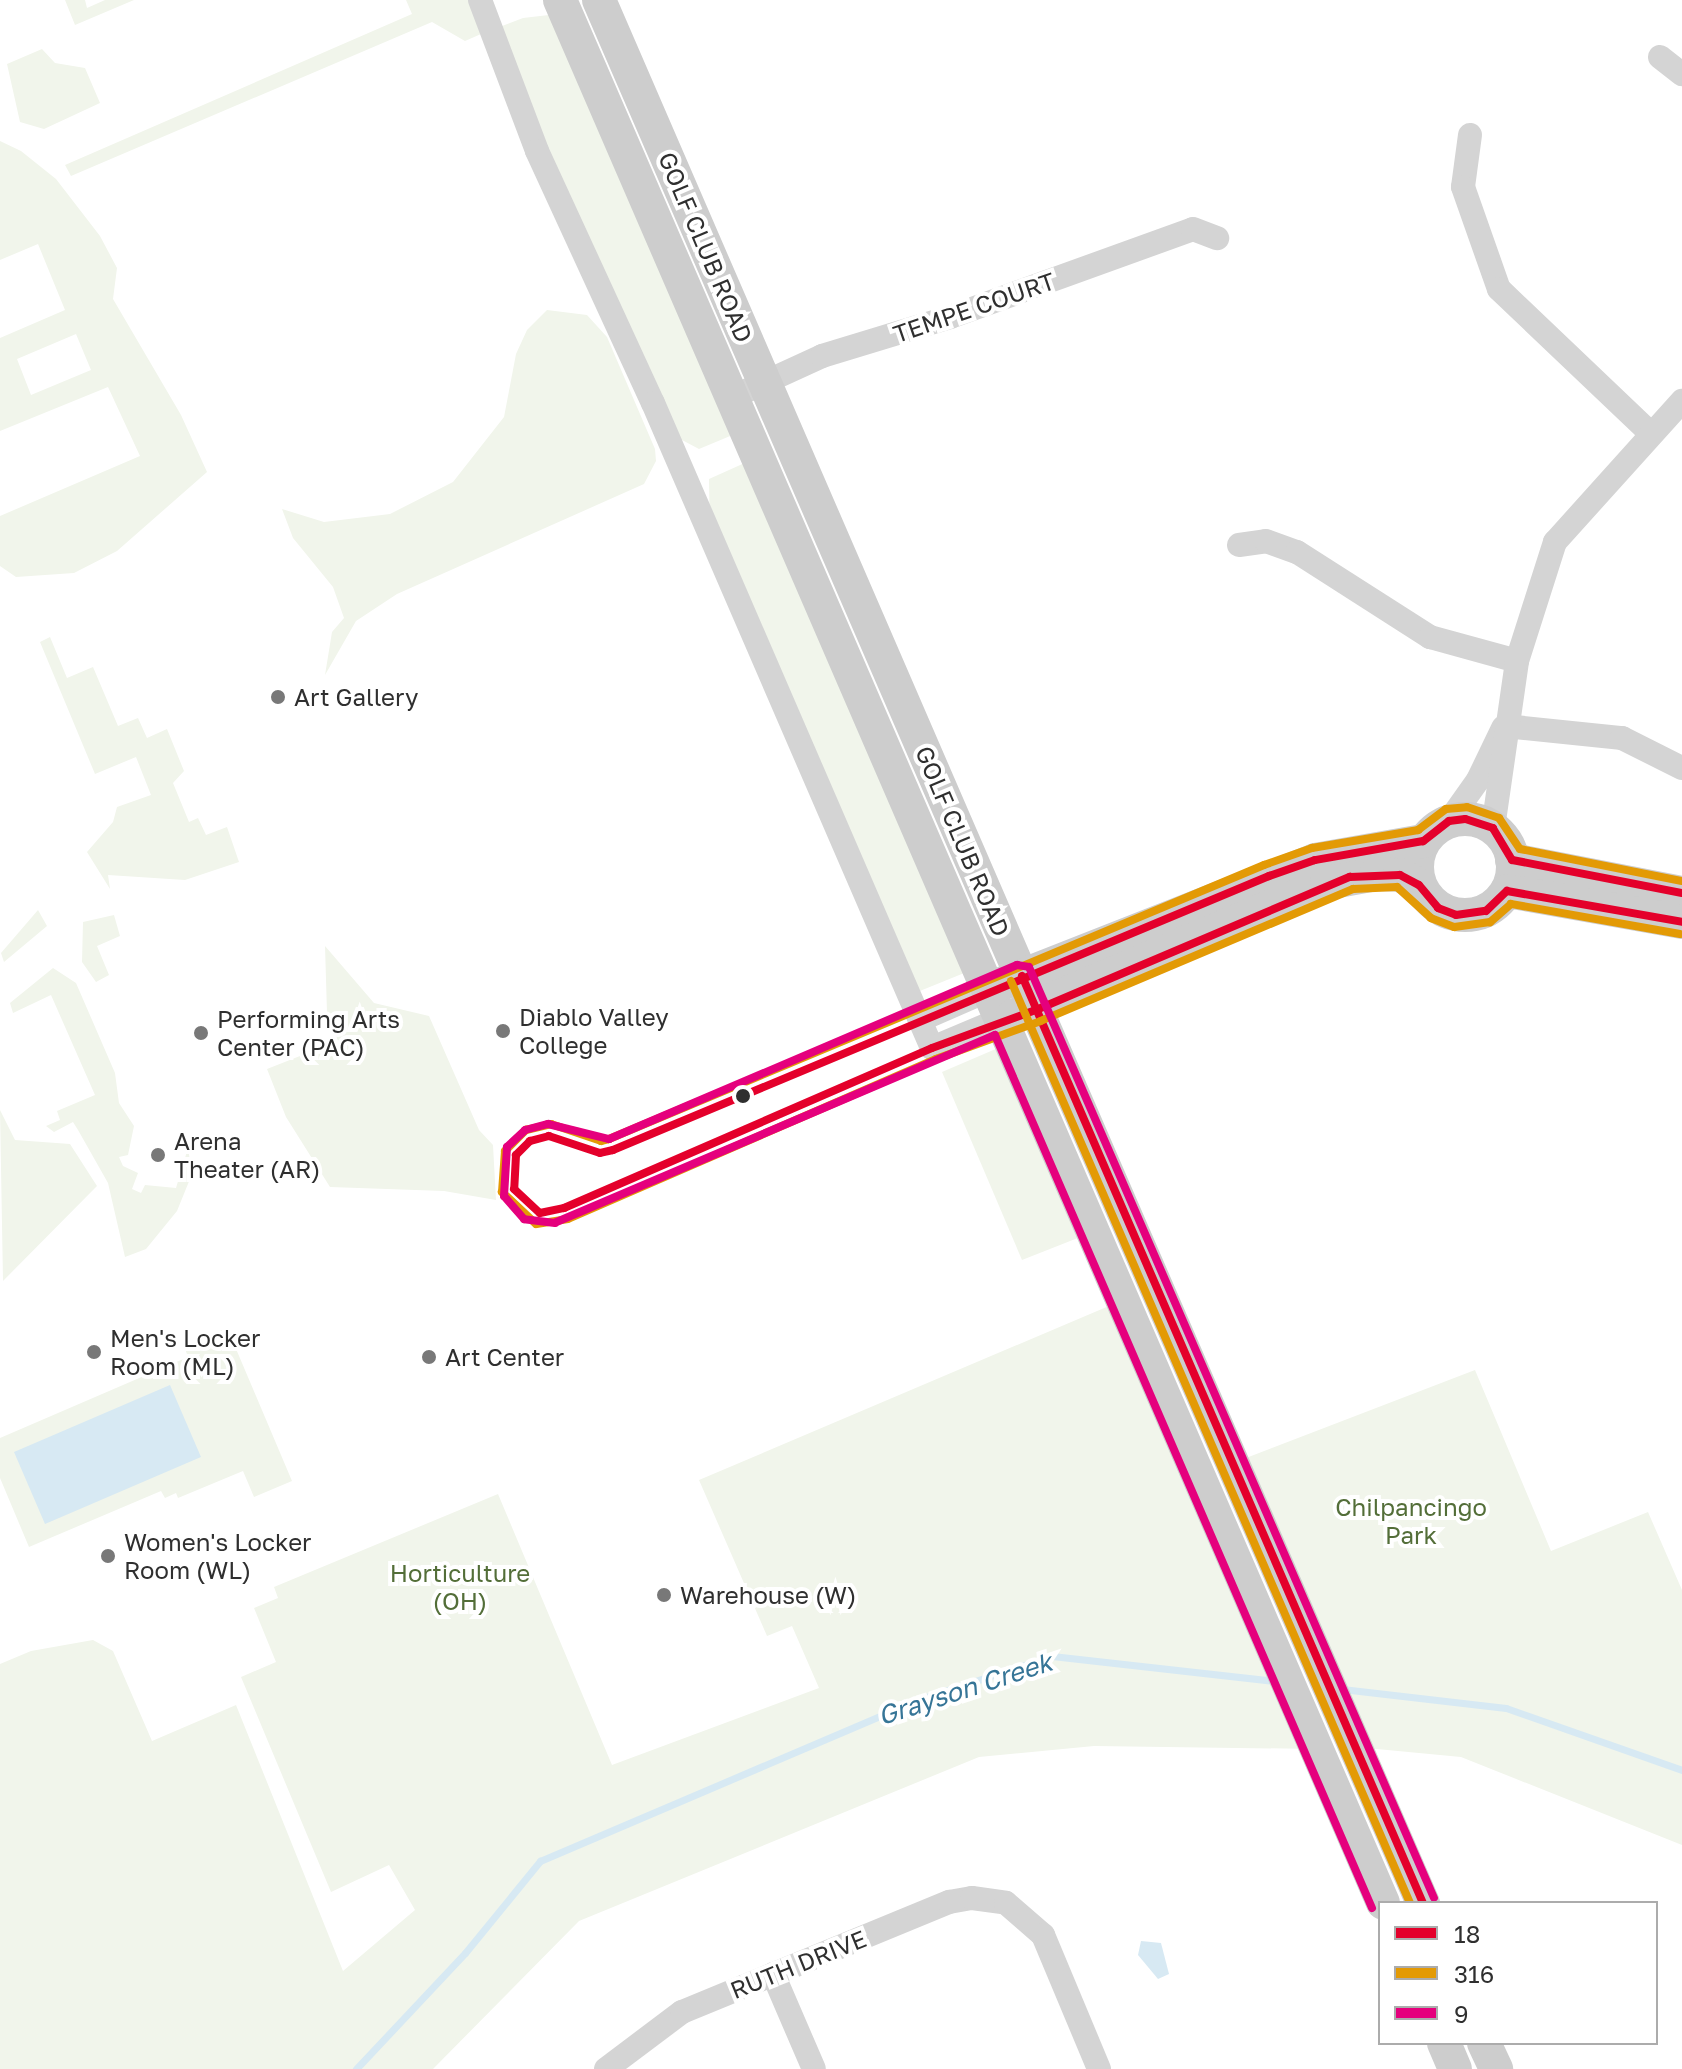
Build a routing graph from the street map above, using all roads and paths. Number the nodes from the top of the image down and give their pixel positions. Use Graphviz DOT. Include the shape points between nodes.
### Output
graph roads {
  1 [pos="480,0"];
  2 [pos="560,0"];
  3 [pos="599,0"];
  4 [pos="1660,57"];
  5 [pos="1682,74"];
  6 [pos="1470,135"];
  7 [pos="1217,238"];
  8 [pos="764,382"];
  9 [pos="733,397"];
  10 [pos="1682,401"];
  11 [pos="1650,433"];
  12 [pos="1239,545"];
  13 [pos="1517,661"];
  14 [pos="1505,726"];
  15 [pos="1682,768"];
  16 [pos="1493,828"];
  17 [pos="1436,831"];
  18 [pos="1510,876"];
  19 [pos="1419,885"];
  20 [pos="1682,893"];
  21 [pos="1682,922"];
  22 [pos="1022,976"];
  23 [pos="995,1004"];
  24 [pos="1036,1010"];
  25 [pos="920,1020"];
  26 [pos="1382,1901"];
  27 [pos="1422,1901"];
  28 [pos="773,1974"];
  29 [pos="1445,2045"];
  30 [pos="1485,2045"];
  31 [pos="606,2069"];
  32 [pos="814,2069"];
  33 [pos="1099,2069"];
  34 [pos="1455,2069"];
  35 [pos="1496,2069"];
  1 -- 25 [label="street" via="537,151 653,403"];
  2 -- 9 [label="street, GOLF CLUB ROAD"];
  3 -- 8 [label="street, GOLF CLUB ROAD"];
  4 -- 5 [label="street"];
  6 -- 11 [label="street" via="1463,187 1499,289"];
  7 -- 8 [label="street, TEMPE COURT" via="1193,229 950,317 822,356"];
  8 -- 9 [label="street, TEMPE COURT"];
  8 -- 22 [label="street, GOLF CLUB ROAD"];
  9 -- 23 [label="street, GOLF CLUB ROAD"];
  10 -- 11 [label="street"];
  11 -- 13 [label="street" via="1555,542"];
  12 -- 13 [label="street" via="1266,541 1297,552 1430,637"];
  13 -- 14 [label="street"];
  14 -- 15 [label="street" via="1622,738"];
  14 -- 16 [label="street"];
  14 -- 17 [label="street"];
  16 -- 17 [label="street" via="1465,819"];
  16 -- 18 [label="street"];
  17 -- 19 [label="street" via="1416,870"];
  17 -- 22 [label="street" via="1315,860"];
  18 -- 19 [label="street" via="1486,911 1464,916 1438,908"];
  18 -- 20 [label="street"];
  18 -- 21 [label="street"];
  19 -- 24 [label="street" via="1400,875 1376,874 1327,883"];
  22 -- 23 [label="street"];
  22 -- 24 [label="street, GOLF CLUB ROAD"];
  23 -- 24 [label="street"];
  23 -- 25 [label="street"];
  23 -- 25 [label="street" via="932,1048"];
  23 -- 26 [label="street, GOLF CLUB ROAD"];
  24 -- 27 [label="street, GOLF CLUB ROAD"];
  28 -- 31 [label="street, RUTH DRIVE" via="682,2012"];
  28 -- 32 [label="street"];
  28 -- 33 [label="street, RUTH DRIVE" via="949,1902 972,1898 1006,1903 1043,1935"];
  29 -- 34 [label="street"];
  30 -- 35 [label="street"];
}
